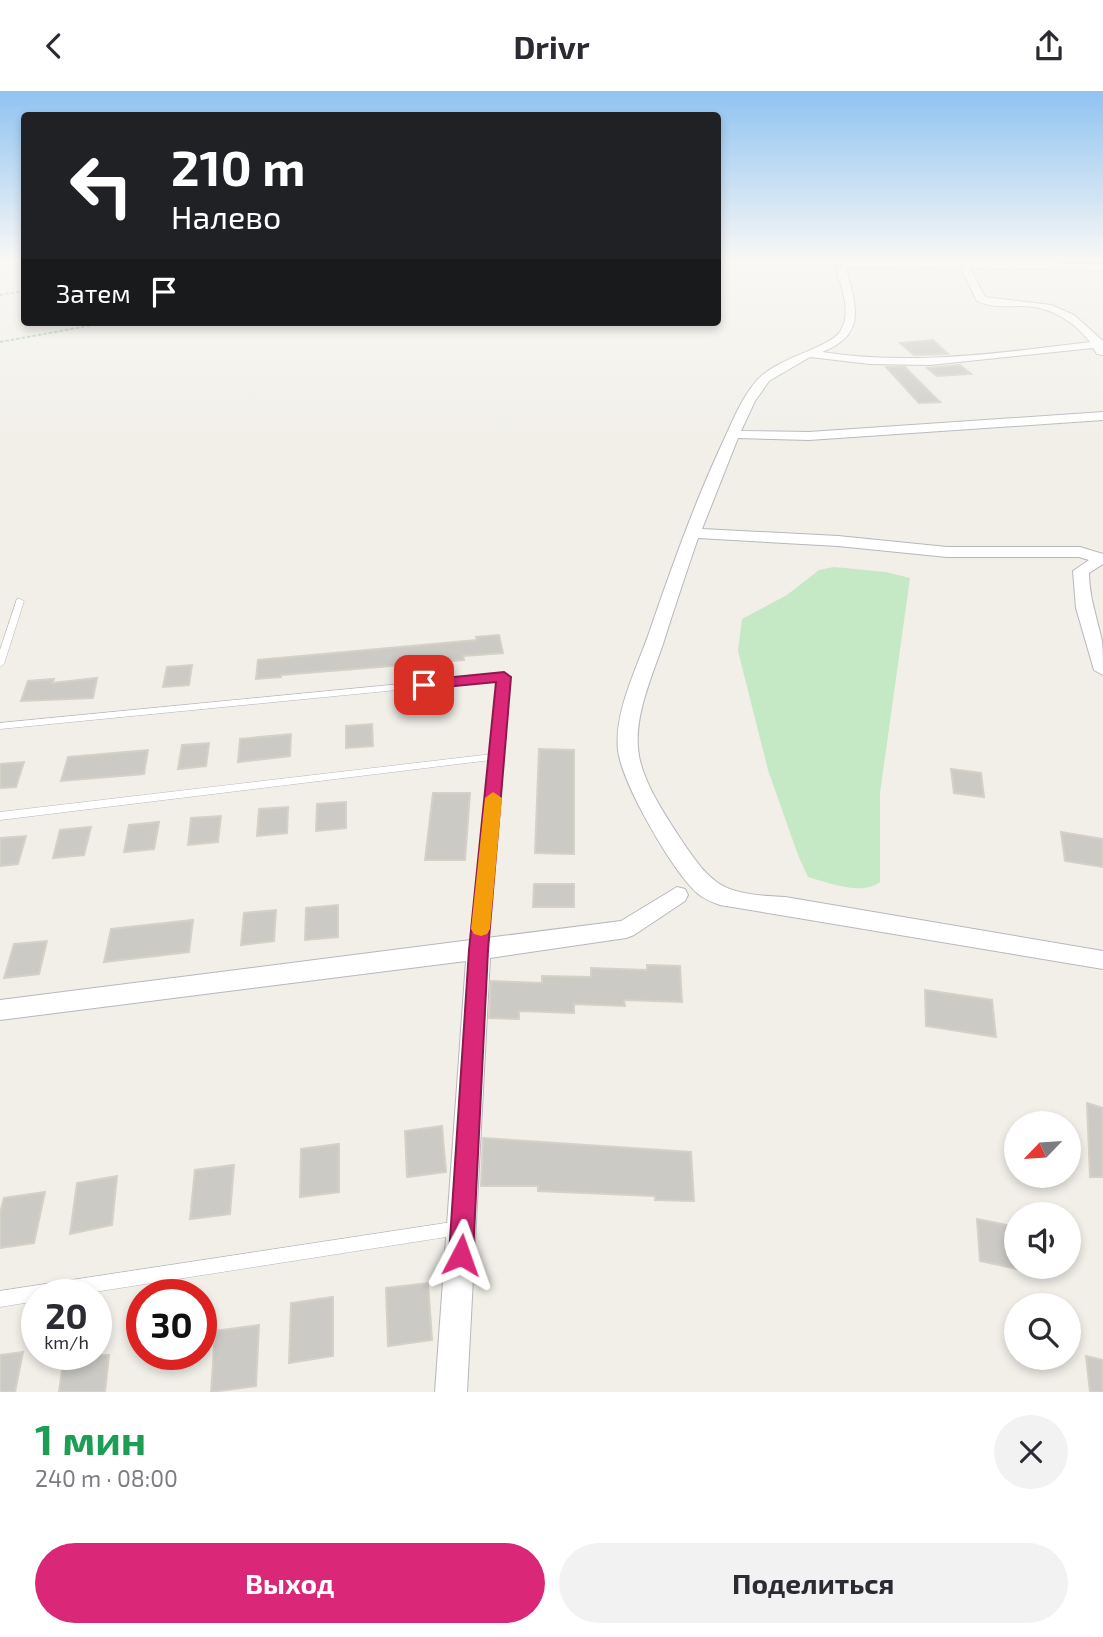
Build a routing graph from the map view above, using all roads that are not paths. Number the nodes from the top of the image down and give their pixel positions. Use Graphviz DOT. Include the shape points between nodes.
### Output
graph roads {
  1 [pos="849,322"];
  2 [pos="1075,322"];
  3 [pos="1101,348"];
  4 [pos="810,354"];
  5 [pos="1103,415"];
  6 [pos="733,434"];
  7 [pos="692,533"];
  8 [pos="1102,559"];
  9 [pos="20,601"];
  10 [pos="0,664"];
  11 [pos="1103,670"];
  12 [pos="0,726"];
  13 [pos="498,756"];
  14 [pos="0,815"];
  15 [pos="677,895"];
  16 [pos="479,950"];
  17 [pos="1103,960"];
  18 [pos="0,1010"];
  19 [pos="463,1227"];
  20 [pos="0,1299"];
  21 [pos="451,1392"];
  1 -- 4 [label="street" via="845,336"];
  2 -- 3 [label="street"];
  3 -- 4 [label="street" via="906,361"];
  4 -- 6 [label="street" via="782,366 759,384"];
  5 -- 6 [label="street" via="809,436"];
  6 -- 7 [label="street"];
  7 -- 8 [label="street" via="947,552 1080,552"];
  7 -- 17 [label="street" via="637,695 628,750 658,820 698,882 735,903 785,906"];
  8 -- 11 [label="street" via="1081,571 1080,578"];
  9 -- 10 [label="lane"];
  12 -- 13 [label="lane" via="504,677"];
  13 -- 14 [label="lane"];
  13 -- 16 [label="lane"];
  15 -- 16 [label="street" via="626,929"];
  16 -- 18 [label="street"];
  16 -- 19 [label="street"];
  19 -- 20 [label="lane"];
  19 -- 21 [label="street"];
}
